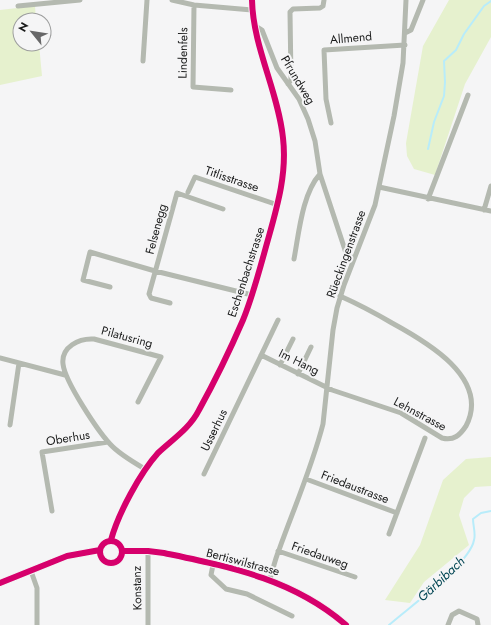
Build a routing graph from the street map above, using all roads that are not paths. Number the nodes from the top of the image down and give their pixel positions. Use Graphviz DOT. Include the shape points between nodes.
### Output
graph roads {
  1 [pos="80,0"];
  2 [pos="147,0"];
  3 [pos="172,0"];
  4 [pos="252,0"];
  5 [pos="406,0"];
  6 [pos="423,0"];
  7 [pos="323,3"];
  8 [pos="194,4"];
  9 [pos="18,6"];
  10 [pos="252,10"];
  11 [pos="254,25"];
  12 [pos="405,33"];
  13 [pos="405,44"];
  14 [pos="143,61"];
  15 [pos="288,84"];
  16 [pos="231,90"];
  17 [pos="468,95"];
  18 [pos="331,123"];
  19 [pos="320,174"];
  20 [pos="491,186"];
  21 [pos="379,187"];
  22 [pos="188,192"];
  23 [pos="428,199"];
  24 [pos="278,205"];
  25 [pos="223,209"];
  26 [pos="484,210"];
  27 [pos="491,211"];
  28 [pos="294,259"];
  29 [pos="354,259"];
  30 [pos="155,271"];
  31 [pos="110,287"];
  32 [pos="252,295"];
  33 [pos="340,296"];
  34 [pos="170,303"];
  35 [pos="278,320"];
  36 [pos="293,339"];
  37 [pos="311,347"];
  38 [pos="261,355"];
  39 [pos="0,358"];
  40 [pos="19,363"];
  41 [pos="280,365"];
  42 [pos="298,374"];
  43 [pos="65,375"];
  44 [pos="328,387"];
  45 [pos="242,395"];
  46 [pos="138,402"];
  47 [pos="10,426"];
  48 [pos="426,438"];
  49 [pos="108,442"];
  50 [pos="145,469"];
  51 [pos="204,474"];
  52 [pos="306,479"];
  53 [pos="52,511"];
  54 [pos="397,513"];
  55 [pos="389,534"];
  56 [pos="111,540"];
  57 [pos="100,550"];
  58 [pos="122,551"];
  59 [pos="148,551"];
  60 [pos="278,551"];
  61 [pos="212,565"];
  62 [pos="31,571"];
  63 [pos="354,577"];
  64 [pos="270,579"];
  65 [pos="0,583"];
  66 [pos="292,616"];
  67 [pos="37,625"];
  68 [pos="148,625"];
  69 [pos="346,625"];
  70 [pos="448,625"];
  71 [pos="478,625"];
  1 -- 9 [label="street"];
  2 -- 14 [label="street"];
  3 -- 8 [label="street"];
  4 -- 10 [label="street, Eschenbachstrasse"];
  5 -- 12 [label="street, Rüeckingenstrasse"];
  6 -- 12 [label="street" via="411,30"];
  7 -- 15 [label="street" via="293,9 290,12 291,80"];
  8 -- 10 [label="street"];
  8 -- 16 [label="street, Lindenfels" via="193,87"];
  10 -- 11 [label="street, Eschenbachstrasse"];
  11 -- 15 [label="street, Pfrundweg" via="262,30 277,68"];
  11 -- 24 [label="street, Eschenbachstrasse" via="284,138 285,163"];
  12 -- 13 [label="street, Rüeckingenstrasse"];
  13 -- 18 [label="street, Allmend" via="324,50 326,99"];
  13 -- 21 [label="street, Rüeckingenstrasse"];
  15 -- 19 [label="street, Pfrundweg" via="308,119 315,141"];
  17 -- 23 [label="street"];
  19 -- 28 [label="street" via="312,182"];
  19 -- 29 [label="street, Pfrundweg" via="346,253"];
  20 -- 26 [label="street"];
  21 -- 23 [label="street"];
  21 -- 29 [label="street, Rüeckingenstrasse" via="370,220"];
  22 -- 24 [label="street, Titlisstrasse" via="195,177"];
  23 -- 26 [label="street"];
  24 -- 32 [label="street, Eschenbachstrasse"];
  25 -- 30 [label="street, Felsenegg" via="177,193"];
  26 -- 27 [label="street"];
  29 -- 33 [label="street, Rüeckingenstrasse"];
  30 -- 31 [label="street, Felsenegg" via="90,252 83,280"];
  30 -- 32 [label="street, Felsenegg"];
  30 -- 34 [label="street, Felsenegg" via="149,296"];
  32 -- 50 [label="street, Eschenbachstrasse" via="243,320 199,410 186,428"];
  33 -- 44 [label="street, Rüeckingenstrasse" via="333,330"];
  33 -- 44 [label="street, Lehnstrasse" via="424,341 446,356 458,368 467,383 473,409 471,419 460,434 448,440 401,413"];
  35 -- 38 [label="street, Im Hang"];
  36 -- 41 [label="street"];
  37 -- 42 [label="street"];
  38 -- 41 [label="street, Im Hang"];
  38 -- 45 [label="street, Im Hang"];
  39 -- 40 [label="street"];
  40 -- 43 [label="street"];
  40 -- 47 [label="street"];
  41 -- 42 [label="street, Im Hang"];
  42 -- 44 [label="street, Im Hang"];
  43 -- 46 [label="street, Pilatusring" via="63,363 68,348 86,338 161,357"];
  43 -- 49 [label="street"];
  44 -- 52 [label="street, Rüeckingenstrasse" via="323,424"];
  45 -- 51 [label="street, Usserhus"];
  48 -- 54 [label="street, Friedaustrasse"];
  49 -- 50 [label="street"];
  49 -- 53 [label="street, Oberhus" via="42,452"];
  50 -- 56 [label="street, Eschenbachstrasse"];
  52 -- 54 [label="street, Friedaustrasse"];
  52 -- 60 [label="street, Rüeckingenstrasse"];
  54 -- 55 [label="street, Friedaustrasse"];
  56 -- 57 [label="main road" via="104,543"];
  56 -- 58 [label="main road" via="119,543"];
  57 -- 58 [label="main road" via="102,559 110,563 119,560"];
  57 -- 62 [label="main road" via="67,556"];
  58 -- 59 [label="main road, Bertiswilstrasse"];
  59 -- 61 [label="main road, Bertiswilstrasse"];
  59 -- 68 [label="street, Konstanz"];
  60 -- 63 [label="street, Friedauweg"];
  60 -- 64 [label="street, Rüeckingenstrasse"];
  61 -- 64 [label="main road, Bertiswilstrasse"];
  61 -- 66 [label="street" via="211,575 226,590 247,594"];
  62 -- 65 [label="main road"];
  62 -- 67 [label="street" via="37,588"];
  64 -- 69 [label="main road, Bertiswilstrasse" via="309,598"];
  70 -- 71 [label="street" via="452,615 458,611 477,619"];
}
